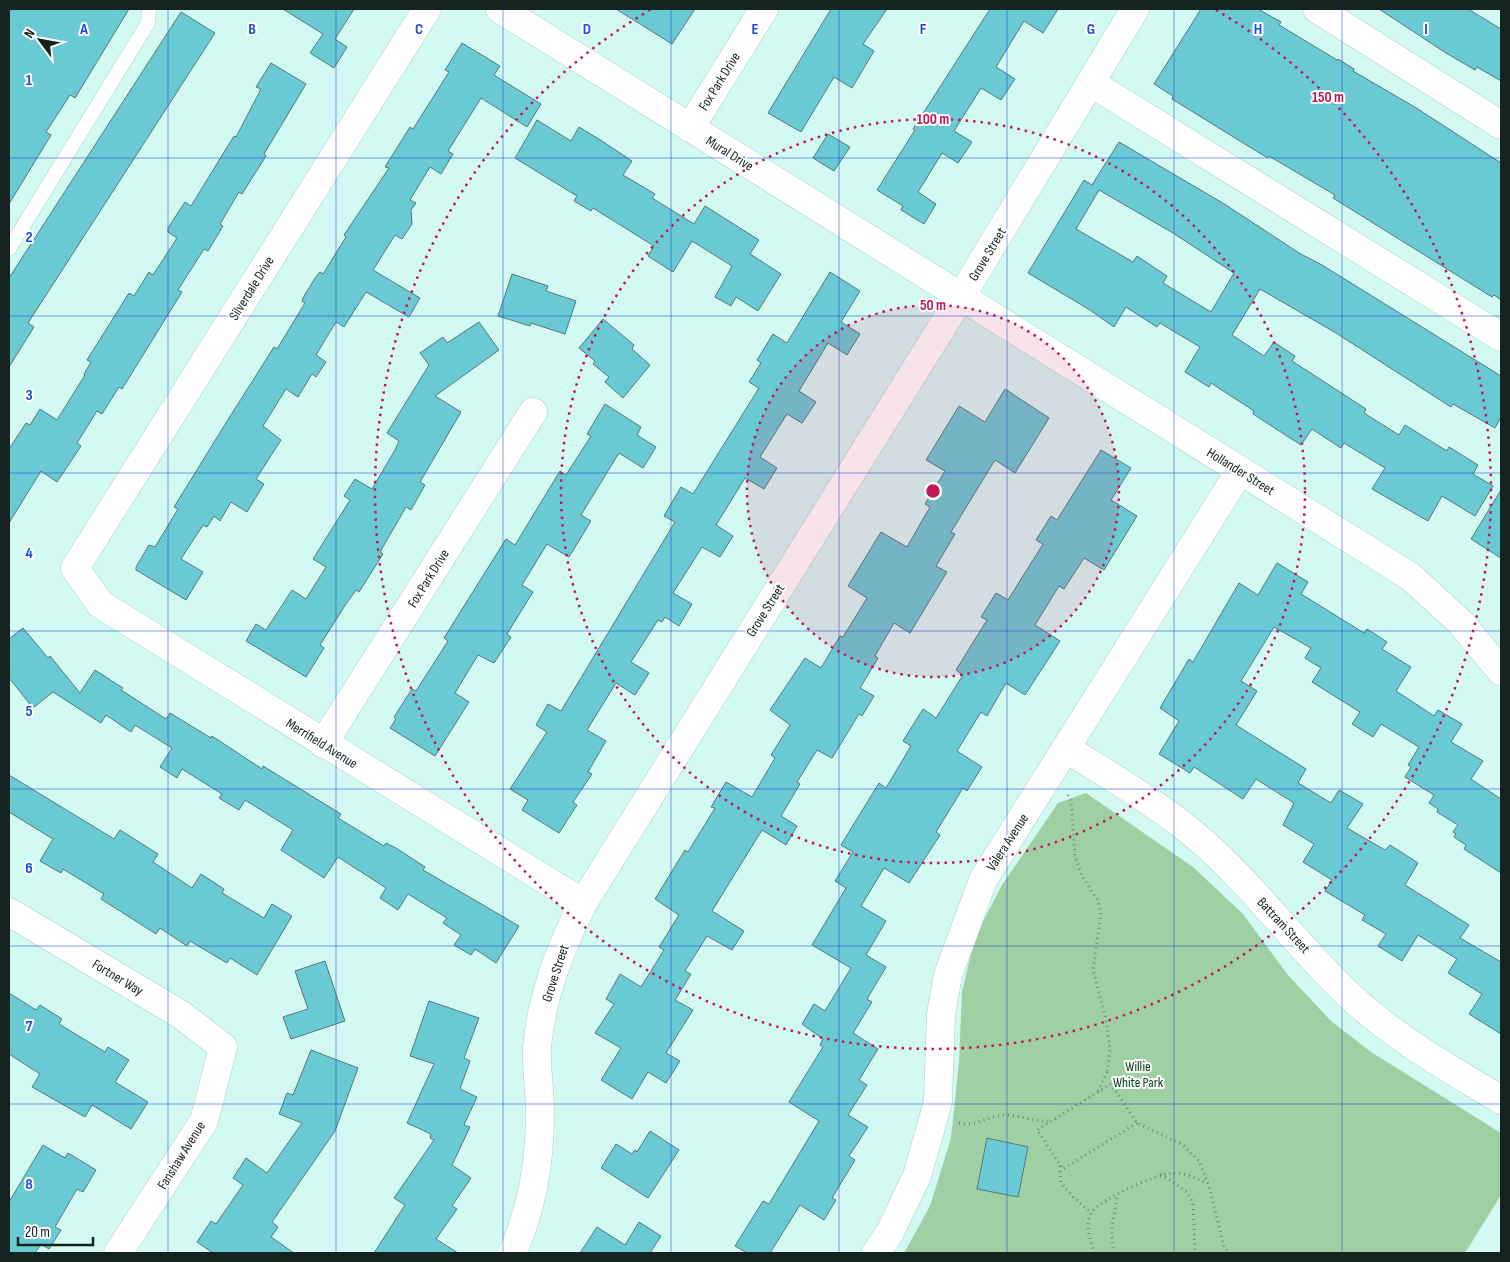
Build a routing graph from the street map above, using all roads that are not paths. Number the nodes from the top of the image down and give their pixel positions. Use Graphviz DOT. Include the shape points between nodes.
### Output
graph roads {
  1 [pos="149,9"];
  2 [pos="428,9"];
  3 [pos="500,9"];
  4 [pos="764,9"];
  5 [pos="1135,9"];
  6 [pos="1317,9"];
  7 [pos="1091,83"];
  8 [pos="1501,125"];
  9 [pos="690,128"];
  10 [pos="9,248"];
  11 [pos="962,295"];
  12 [pos="1501,337"];
  13 [pos="533,412"];
  14 [pos="1240,471"];
  15 [pos="75,568"];
  16 [pos="1501,671"];
  17 [pos="324,744"];
  18 [pos="1061,758"];
  19 [pos="583,902"];
  20 [pos="9,912"];
  21 [pos="223,1047"];
  22 [pos="1501,1100"];
  23 [pos="118,1253"];
  24 [pos="512,1253"];
  25 [pos="876,1253"];
  1 -- 10 [label="lane" via="148,23"];
  2 -- 15 [label="street, Silverdale Drive"];
  3 -- 9 [label="street, Mural Drive"];
  4 -- 9 [label="street, Fox Park Drive"];
  5 -- 7 [label="street, Grove Street"];
  6 -- 8 [label="street"];
  7 -- 11 [label="street, Grove Street"];
  7 -- 12 [label="street"];
  9 -- 11 [label="street, Mural Drive"];
  11 -- 14 [label="street, Hollander Street"];
  11 -- 19 [label="street, Grove Street"];
  13 -- 17 [label="street, Fox Park Drive"];
  14 -- 16 [label="street, Hollander Street" via="1411,577 1460,622"];
  14 -- 18 [label="street, Valera Avenue"];
  15 -- 17 [label="street, Merrifield Avenue" via="100,604"];
  17 -- 19 [label="street, Merrifield Avenue"];
  18 -- 22 [label="street, Battram Street" via="1181,824 1231,869 1350,996 1378,1021"];
  18 -- 25 [label="street, Valera Avenue" via="983,880 960,940 948,975 942,1014 938,1102 934,1118 918,1176"];
  19 -- 24 [label="street, Grove Street" via="558,953 541,1015 537,1049 540,1112 536,1163 527,1213"];
  20 -- 21 [label="street, Fortner Way" via="180,1014"];
  21 -- 23 [label="street, Fanshaw Avenue" via="204,1121"];
}
